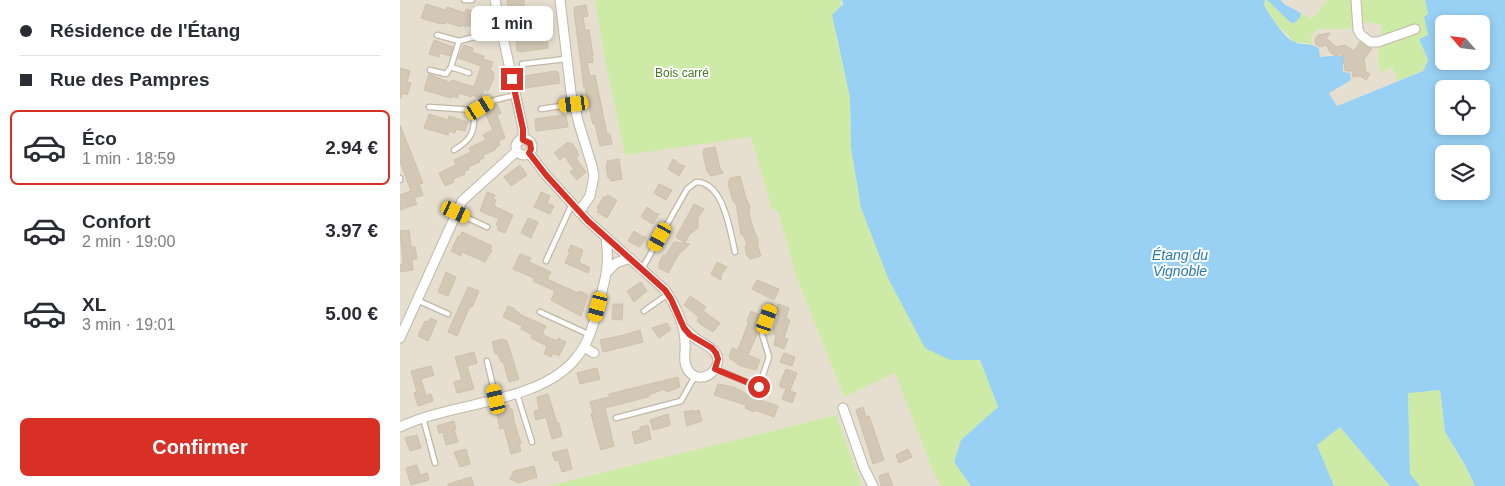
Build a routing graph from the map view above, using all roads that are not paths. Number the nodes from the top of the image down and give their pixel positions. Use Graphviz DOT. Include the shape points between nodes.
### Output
graph roads {
  1 [pos="464,0"];
  2 [pos="472,0"];
  3 [pos="495,0"];
  4 [pos="560,0"];
  5 [pos="1356,0"];
  6 [pos="1415,29"];
  7 [pos="502,30"];
  8 [pos="437,35"];
  9 [pos="459,41"];
  10 [pos="566,59"];
  11 [pos="522,64"];
  12 [pos="451,67"];
  13 [pos="430,70"];
  14 [pos="469,73"];
  15 [pos="516,95"];
  16 [pos="574,104"];
  17 [pos="429,107"];
  18 [pos="541,109"];
  19 [pos="474,110"];
  20 [pos="523,140"];
  21 [pos="454,150"];
  22 [pos="517,151"];
  23 [pos="529,153"];
  24 [pos="572,204"];
  25 [pos="456,212"];
  26 [pos="579,212"];
  27 [pos="487,226"];
  28 [pos="606,238"];
  29 [pos="735,252"];
  30 [pos="630,258"];
  31 [pos="546,261"];
  32 [pos="642,269"];
  33 [pos="608,271"];
  34 [pos="668,294"];
  35 [pos="417,300"];
  36 [pos="771,307"];
  37 [pos="644,311"];
  38 [pos="540,312"];
  39 [pos="448,314"];
  40 [pos="684,328"];
  41 [pos="590,335"];
  42 [pos="400,338"];
  43 [pos="584,347"];
  44 [pos="594,353"];
  45 [pos="487,361"];
  46 [pos="715,369"];
  47 [pos="695,376"];
  48 [pos="517,393"];
  49 [pos="496,399"];
  50 [pos="843,408"];
  51 [pos="423,418"];
  52 [pos="616,418"];
  53 [pos="400,427"];
  54 [pos="532,442"];
  55 [pos="435,463"];
  56 [pos="873,486"];
  1 -- 2 [label="lane"];
  3 -- 7 [label="street"];
  4 -- 10 [label="street"];
  5 -- 6 [label="street" via="1358,30 1370,42"];
  7 -- 9 [label="lane"];
  7 -- 15 [label="street"];
  8 -- 9 [label="lane"];
  9 -- 12 [label="lane"];
  10 -- 11 [label="lane"];
  10 -- 16 [label="street"];
  12 -- 13 [label="lane" via="446,74"];
  12 -- 14 [label="lane"];
  15 -- 19 [label="lane"];
  15 -- 20 [label="street"];
  16 -- 18 [label="lane"];
  16 -- 26 [label="street" via="594,176 590,196"];
  17 -- 19 [label="lane"];
  19 -- 21 [label="lane" via="473,132"];
  20 -- 22 [label="street" via="518,142"];
  20 -- 23 [label="street" via="531,144"];
  22 -- 23 [label="street" via="522,155"];
  22 -- 25 [label="street" via="468,193"];
  23 -- 24 [label="street"];
  24 -- 26 [label="street"];
  24 -- 31 [label="lane"];
  25 -- 27 [label="lane"];
  25 -- 35 [label="street"];
  26 -- 28 [label="street"];
  28 -- 30 [label="street"];
  28 -- 33 [label="street"];
  29 -- 32 [label="lane" via="720,199 708,186 696,182 687,189"];
  30 -- 32 [label="street"];
  30 -- 33 [label="street" via="616,263"];
  32 -- 34 [label="street"];
  33 -- 41 [label="street"];
  34 -- 37 [label="lane"];
  34 -- 40 [label="street"];
  35 -- 39 [label="lane"];
  35 -- 42 [label="street"];
  36 -- 46 [label="lane" via="762,334 769,357 759,387"];
  38 -- 41 [label="lane"];
  40 -- 46 [label="street" via="714,350 718,359"];
  40 -- 47 [label="street" via="686,366"];
  41 -- 43 [label="street"];
  43 -- 44 [label="street"];
  43 -- 48 [label="street" via="554,378"];
  45 -- 49 [label="lane"];
  46 -- 47 [label="street" via="704,378"];
  47 -- 52 [label="lane" via="681,401"];
  48 -- 49 [label="street"];
  48 -- 54 [label="lane"];
  49 -- 51 [label="street"];
  50 -- 56 [label="street"];
  51 -- 53 [label="street"];
  51 -- 55 [label="lane"];
}
